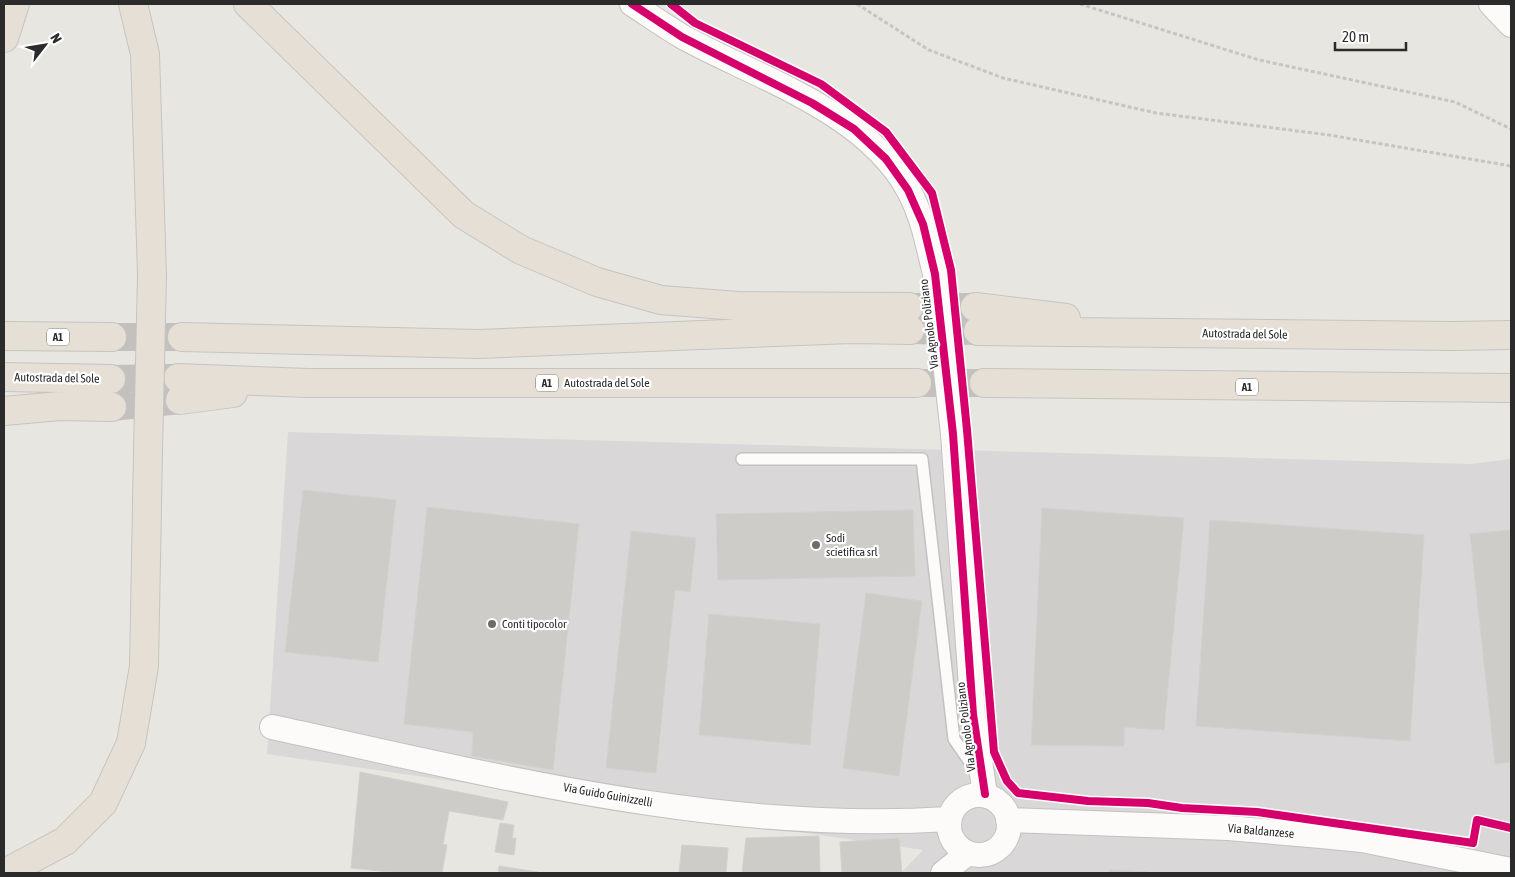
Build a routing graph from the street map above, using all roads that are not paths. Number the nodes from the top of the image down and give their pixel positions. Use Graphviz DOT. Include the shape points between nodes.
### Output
graph roads {
  1 [pos="15,4"];
  2 [pos="133,4"];
  3 [pos="248,4"];
  4 [pos="632,4"];
  5 [pos="1491,4"];
  6 [pos="1511,25"];
  7 [pos="4,38"];
  8 [pos="977,319"];
  9 [pos="1511,335"];
  10 [pos="4,336"];
  11 [pos="112,337"];
  12 [pos="182,337"];
  13 [pos="4,377"];
  14 [pos="111,379"];
  15 [pos="917,383"];
  16 [pos="984,383"];
  17 [pos="1511,388"];
  18 [pos="179,389"];
  19 [pos="112,408"];
  20 [pos="4,411"];
  21 [pos="742,458"];
  22 [pos="272,727"];
  23 [pos="984,789"];
  24 [pos="949,819"];
  25 [pos="1008,820"];
  26 [pos="968,853"];
  27 [pos="1511,870"];
  28 [pos="5,873"];
  29 [pos="943,873"];
  1 -- 7 [label="highway"];
  2 -- 28 [label="highway, bridge" via="144,54 152,275 144,666 132,743 103,803 65,841"];
  3 -- 12 [label="highway" via="464,215 520,250 597,282 661,300 910,319 851,329 479,344"];
  4 -- 23 [label="street, Via Agnolo Poliziano, bridge" via="682,36 804,99 854,129 886,159 908,190 923,224 935,274 953,434 974,714"];
  5 -- 6 [label="street"];
  8 -- 9 [label="highway, Autostrada del Sole" via="1202,334"];
  10 -- 11 [label="highway, A1"];
  13 -- 14 [label="highway, Autostrada del Sole"];
  15 -- 18 [label="highway, Autostrada del Sole / A1" via="308,383"];
  16 -- 17 [label="highway, A1"];
  19 -- 20 [label="highway" via="60,406"];
  21 -- 23 [label="lane" via="922,459 954,739"];
  22 -- 24 [label="street, Via Guido Guinizzelli" via="471,770 654,803 852,822"];
  23 -- 24 [label="street" via="959,802"];
  23 -- 25 [label="street" via="1002,806"];
  24 -- 26 [label="street" via="954,842"];
  25 -- 26 [label="street" via="1006,837 998,848 982,855"];
  25 -- 27 [label="street, Via Baldanzese" via="1228,828 1362,840"];
  26 -- 29 [label="street"];
}
